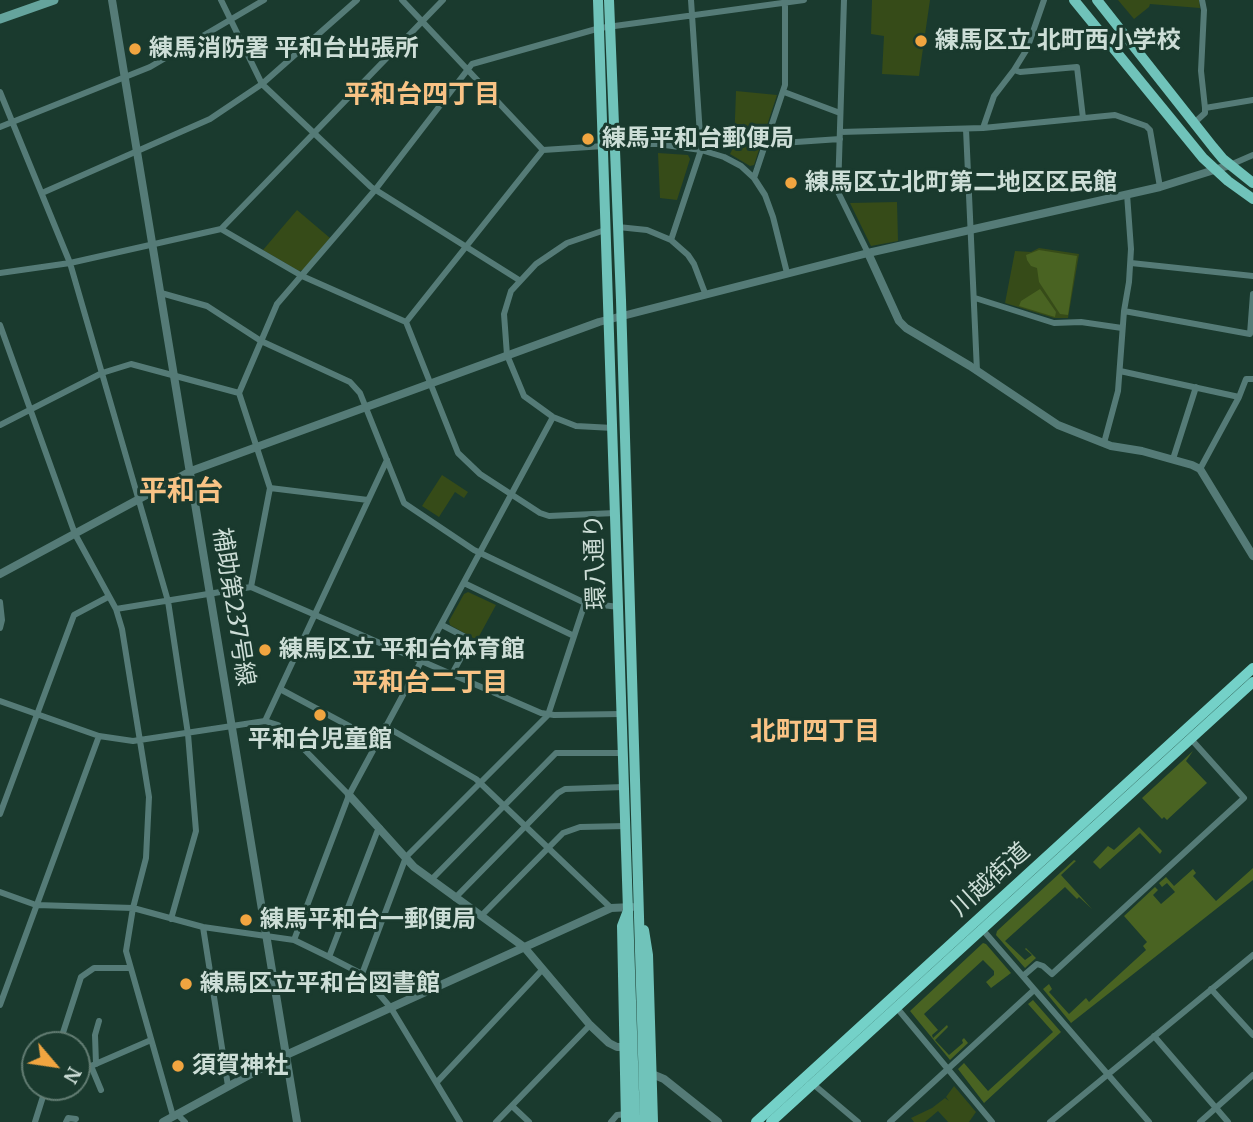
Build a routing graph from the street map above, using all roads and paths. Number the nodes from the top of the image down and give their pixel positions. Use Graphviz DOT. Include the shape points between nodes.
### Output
graph roads {
  1 [pos="54,0"];
  2 [pos="112,0"];
  3 [pos="221,0"];
  4 [pos="264,0"];
  5 [pos="357,0"];
  6 [pos="402,0"];
  7 [pos="443,0"];
  8 [pos="598,0"];
  9 [pos="609,0"];
  10 [pos="691,0"];
  11 [pos="804,0"];
  12 [pos="844,0"];
  13 [pos="1044,0"];
  14 [pos="1074,0"];
  15 [pos="1097,0"];
  16 [pos="1202,0"];
  17 [pos="785,1"];
  18 [pos="692,14"];
  19 [pos="0,19"];
  20 [pos="231,19"];
  21 [pos="422,22"];
  22 [pos="605,27"];
  23 [pos="468,69"];
  24 [pos="1014,70"];
  25 [pos="125,77"];
  26 [pos="262,84"];
  27 [pos="0,92"];
  28 [pos="784,92"];
  29 [pos="1253,100"];
  30 [pos="1205,108"];
  31 [pos="841,113"];
  32 [pos="1083,118"];
  33 [pos="13,122"];
  34 [pos="1194,123"];
  35 [pos="0,127"];
  36 [pos="983,128"];
  37 [pos="966,130"];
  38 [pos="314,133"];
  39 [pos="840,135"];
  40 [pos="767,144"];
  41 [pos="609,145"];
  42 [pos="543,150"];
  43 [pos="701,150"];
  44 [pos="138,151"];
  45 [pos="1253,155"];
  46 [pos="1230,165"];
  47 [pos="1216,171"];
  48 [pos="754,178"];
  49 [pos="1253,183"];
  50 [pos="1160,187"];
  51 [pos="375,190"];
  52 [pos="42,193"];
  53 [pos="1127,194"];
  54 [pos="1253,199"];
  55 [pos="612,228"];
  56 [pos="221,229"];
  57 [pos="971,229"];
  58 [pos="671,240"];
  59 [pos="153,244"];
  60 [pos="464,246"];
  61 [pos="869,254"];
  62 [pos="70,263"];
  63 [pos="1130,263"];
  64 [pos="0,273"];
  65 [pos="788,273"];
  66 [pos="302,276"];
  67 [pos="1253,276"];
  68 [pos="519,280"];
  69 [pos="162,293"];
  70 [pos="705,293"];
  71 [pos="1253,294"];
  72 [pos="975,298"];
  73 [pos="1124,311"];
  74 [pos="615,317"];
  75 [pos="406,322"];
  76 [pos="0,325"];
  77 [pos="1122,328"];
  78 [pos="261,341"];
  79 [pos="507,355"];
  80 [pos="977,371"];
  81 [pos="1120,371"];
  82 [pos="102,373"];
  83 [pos="176,376"];
  84 [pos="1253,379"];
  85 [pos="429,383"];
  86 [pos="1196,387"];
  87 [pos="239,393"];
  88 [pos="1239,397"];
  89 [pos="365,407"];
  90 [pos="31,410"];
  91 [pos="553,417"];
  92 [pos="0,426"];
  93 [pos="613,428"];
  94 [pos="1104,443"];
  95 [pos="258,446"];
  96 [pos="387,460"];
  97 [pos="1173,460"];
  98 [pos="1200,469"];
  99 [pos="191,471"];
  100 [pos="271,488"];
  101 [pos="512,495"];
  102 [pos="139,499"];
  103 [pos="368,500"];
  104 [pos="616,513"];
  105 [pos="75,534"];
  106 [pos="480,553"];
  107 [pos="1252,553"];
  108 [pos="0,574"];
  109 [pos="464,583"];
  110 [pos="251,587"];
  111 [pos="211,594"];
  112 [pos="108,597"];
  113 [pos="168,601"];
  114 [pos="0,602"];
  115 [pos="585,603"];
  116 [pos="618,607"];
  117 [pos="116,609"];
  118 [pos="315,615"];
  119 [pos="442,625"];
  120 [pos="0,628"];
  121 [pos="574,636"];
  122 [pos="421,661"];
  123 [pos="1253,667"];
  124 [pos="453,674"];
  125 [pos="1253,682"];
  126 [pos="280,689"];
  127 [pos="0,701"];
  128 [pos="622,714"];
  129 [pos="37,715"];
  130 [pos="548,715"];
  131 [pos="265,721"];
  132 [pos="385,726"];
  133 [pos="232,727"];
  134 [pos="188,734"];
  135 [pos="99,736"];
  136 [pos="1191,739"];
  137 [pos="139,741"];
  138 [pos="377,741"];
  139 [pos="623,753"];
  140 [pos="481,783"];
  141 [pos="624,787"];
  142 [pos="349,794"];
  143 [pos="505,806"];
  144 [pos="0,814"];
  145 [pos="526,826"];
  146 [pos="626,826"];
  147 [pos="380,828"];
  148 [pos="548,847"];
  149 [pos="406,857"];
  150 [pos="431,880"];
  151 [pos="0,892"];
  152 [pos="455,898"];
  153 [pos="36,905"];
  154 [pos="634,907"];
  155 [pos="133,908"];
  156 [pos="611,908"];
  157 [pos="481,916"];
  158 [pos="172,919"];
  159 [pos="979,926"];
  160 [pos="203,927"];
  161 [pos="267,938"];
  162 [pos="294,940"];
  163 [pos="524,947"];
  164 [pos="1253,955"];
  165 [pos="329,957"];
  166 [pos="130,968"];
  167 [pos="542,970"];
  168 [pos="362,974"];
  169 [pos="1023,976"];
  170 [pos="1211,989"];
  171 [pos="1034,990"];
  172 [pos="0,1005"];
  173 [pos="391,1008"];
  174 [pos="897,1008"];
  175 [pos="99,1021"];
  176 [pos="590,1025"];
  177 [pos="64,1031"];
  178 [pos="1253,1035"];
  179 [pos="1154,1036"];
  180 [pos="151,1040"];
  181 [pos="623,1047"];
  182 [pos="286,1055"];
  183 [pos="93,1065"];
  184 [pos="948,1069"];
  185 [pos="1107,1074"];
  186 [pos="643,1075"];
  187 [pos="1253,1075"];
  188 [pos="437,1082"];
  189 [pos="813,1084"];
  190 [pos="228,1086"];
  191 [pos="101,1090"];
  192 [pos="42,1101"];
  193 [pos="512,1106"];
  194 [pos="1216,1108"];
  195 [pos="175,1115"];
  196 [pos="76,1118"];
  197 [pos="626,1118"];
  198 [pos="35,1122"];
  199 [pos="66,1122"];
  200 [pos="163,1122"];
  201 [pos="185,1122"];
  202 [pos="297,1122"];
  203 [pos="460,1122"];
  204 [pos="496,1122"];
  205 [pos="529,1122"];
  206 [pos="611,1122"];
  207 [pos="635,1122"];
  208 [pos="645,1122"];
  209 [pos="653,1122"];
  210 [pos="718,1122"];
  211 [pos="756,1122"];
  212 [pos="771,1122"];
  213 [pos="858,1122"];
  214 [pos="890,1122"];
  215 [pos="992,1122"];
  216 [pos="1049,1122"];
  217 [pos="1149,1122"];
  218 [pos="1200,1122"];
  219 [pos="1228,1122"];
  1 -- 19 [label="main road"];
  2 -- 25 [label="street, 補助第237号線"];
  3 -- 20 [label="street"];
  4 -- 20 [label="street"];
  5 -- 26 [label="street"];
  6 -- 21 [label="street"];
  7 -- 21 [label="street"];
  8 -- 22 [label="main road, 環八通り"];
  9 -- 22 [label="main road, 環八通り"];
  10 -- 18 [label="street"];
  11 -- 17 [label="street"];
  12 -- 31 [label="street"];
  13 -- 24 [label="street"];
  14 -- 47 [label="main road"];
  15 -- 34 [label="main road"];
  16 -- 30 [label="street" via="1200,71"];
  17 -- 18 [label="street"];
  17 -- 28 [label="street"];
  18 -- 22 [label="street"];
  18 -- 43 [label="street"];
  20 -- 25 [label="street"];
  20 -- 26 [label="street"];
  21 -- 23 [label="street"];
  21 -- 38 [label="street"];
  22 -- 23 [label="street" via="474,63"];
  22 -- 41 [label="main road, 環八通り"];
  23 -- 42 [label="street"];
  23 -- 51 [label="street"];
  24 -- 32 [label="street" via="1077,67"];
  24 -- 36 [label="street" via="994,96"];
  25 -- 33 [label="street"];
  25 -- 44 [label="street, 補助第237号線"];
  26 -- 38 [label="street"];
  26 -- 44 [label="street" via="210,119"];
  27 -- 33 [label="street"];
  28 -- 31 [label="street"];
  28 -- 40 [label="street"];
  29 -- 30 [label="street"];
  30 -- 34 [label="street"];
  31 -- 39 [label="street"];
  32 -- 36 [label="street"];
  32 -- 50 [label="street" via="1115,115 1146,126"];
  33 -- 35 [label="street"];
  33 -- 52 [label="street"];
  34 -- 46 [label="main road"];
  36 -- 37 [label="street"];
  37 -- 39 [label="street"];
  37 -- 57 [label="street"];
  38 -- 51 [label="street"];
  38 -- 56 [label="street"];
  39 -- 40 [label="street"];
  39 -- 61 [label="street" via="838,192"];
  40 -- 48 [label="street"];
  41 -- 42 [label="street"];
  41 -- 43 [label="street" via="659,144"];
  41 -- 55 [label="main road, 環八通り"];
  42 -- 60 [label="street"];
  43 -- 48 [label="street" via="732,161"];
  43 -- 58 [label="street"];
  44 -- 52 [label="street"];
  44 -- 59 [label="street, 補助第237号線"];
  45 -- 46 [label="street"];
  46 -- 47 [label="street"];
  46 -- 49 [label="main road"];
  47 -- 50 [label="street"];
  47 -- 54 [label="main road"];
  48 -- 65 [label="street" via="769,206"];
  50 -- 53 [label="street"];
  51 -- 60 [label="street"];
  51 -- 66 [label="street"];
  52 -- 62 [label="street"];
  53 -- 57 [label="street"];
  53 -- 63 [label="street"];
  55 -- 58 [label="street" via="648,230"];
  55 -- 68 [label="street" via="560,246"];
  55 -- 74 [label="main road, 環八通り"];
  56 -- 59 [label="street"];
  56 -- 66 [label="street"];
  57 -- 61 [label="street"];
  57 -- 72 [label="street"];
  58 -- 70 [label="street" via="694,264"];
  59 -- 62 [label="street"];
  59 -- 69 [label="street, 補助第237号線"];
  60 -- 68 [label="street"];
  60 -- 75 [label="street"];
  61 -- 65 [label="street"];
  61 -- 80 [label="street" via="902,325"];
  62 -- 64 [label="street"];
  62 -- 82 [label="street"];
  63 -- 67 [label="street"];
  63 -- 73 [label="street"];
  65 -- 70 [label="street"];
  66 -- 75 [label="street"];
  66 -- 78 [label="street" via="277,304"];
  68 -- 79 [label="street" via="504,310"];
  69 -- 78 [label="street" via="206,306"];
  69 -- 83 [label="street, 補助第237号線"];
  70 -- 74 [label="street"];
  71 -- 73 [label="street" via="1249,334"];
  72 -- 77 [label="street" via="1054,323"];
  72 -- 80 [label="street"];
  73 -- 77 [label="street"];
  74 -- 79 [label="street"];
  74 -- 93 [label="main road, 環八通り"];
  74 -- 154 [label="main road, 環八通り"];
  75 -- 85 [label="street"];
  76 -- 90 [label="street"];
  77 -- 81 [label="street"];
  78 -- 87 [label="street"];
  78 -- 89 [label="street" via="350,382"];
  79 -- 85 [label="street"];
  79 -- 91 [label="street" via="524,396"];
  80 -- 94 [label="street" via="1054,423"];
  81 -- 86 [label="street"];
  81 -- 94 [label="street"];
  82 -- 83 [label="street" via="136,364"];
  82 -- 90 [label="street"];
  82 -- 102 [label="street"];
  83 -- 87 [label="street"];
  83 -- 99 [label="street, 補助第237号線"];
  84 -- 88 [label="street" via="1245,379"];
  85 -- 89 [label="street"];
  85 -- 101 [label="street" via="458,453"];
  86 -- 88 [label="street"];
  86 -- 97 [label="street"];
  87 -- 95 [label="street"];
  88 -- 98 [label="street"];
  89 -- 95 [label="street"];
  89 -- 96 [label="street"];
  90 -- 92 [label="street"];
  90 -- 105 [label="street"];
  91 -- 93 [label="street" via="576,426"];
  91 -- 101 [label="street"];
  93 -- 104 [label="main road, 環八通り"];
  94 -- 97 [label="street"];
  95 -- 99 [label="street"];
  95 -- 100 [label="street"];
  96 -- 103 [label="street"];
  96 -- 106 [label="street" via="404,503"];
  97 -- 98 [label="street"];
  98 -- 107 [label="street"];
  99 -- 102 [label="street"];
  99 -- 111 [label="street, 補助第237号線"];
  100 -- 103 [label="street"];
  100 -- 110 [label="street"];
  101 -- 104 [label="street" via="549,516"];
  101 -- 106 [label="street"];
  102 -- 105 [label="street"];
  102 -- 113 [label="street"];
  103 -- 118 [label="street"];
  104 -- 116 [label="main road, 環八通り"];
  105 -- 108 [label="street"];
  105 -- 112 [label="street"];
  106 -- 109 [label="street"];
  106 -- 115 [label="street"];
  109 -- 119 [label="street"];
  109 -- 121 [label="street"];
  110 -- 111 [label="street"];
  110 -- 118 [label="street"];
  111 -- 113 [label="street"];
  111 -- 133 [label="street, 補助第237号線"];
  112 -- 117 [label="street"];
  112 -- 129 [label="street" via="74,615"];
  113 -- 117 [label="street"];
  113 -- 134 [label="street"];
  114 -- 120 [label="street"];
  115 -- 116 [label="street"];
  115 -- 121 [label="street"];
  116 -- 128 [label="main road, 環八通り"];
  117 -- 137 [label="street"];
  118 -- 122 [label="street"];
  118 -- 126 [label="street"];
  119 -- 122 [label="street"];
  119 -- 124 [label="street" via="467,638"];
  121 -- 130 [label="street"];
  122 -- 124 [label="street"];
  122 -- 132 [label="street"];
  123 -- 159 [label="highway, 川越街道"];
  124 -- 130 [label="street"];
  125 -- 136 [label="highway, 川越街道"];
  126 -- 131 [label="street"];
  126 -- 138 [label="street"];
  127 -- 129 [label="street"];
  128 -- 130 [label="street"];
  128 -- 139 [label="main road, 環八通り"];
  129 -- 135 [label="street"];
  129 -- 144 [label="street"];
  130 -- 140 [label="street"];
  131 -- 133 [label="street"];
  131 -- 142 [label="street" via="290,735"];
  132 -- 138 [label="street"];
  132 -- 140 [label="street"];
  133 -- 134 [label="street"];
  133 -- 161 [label="street, 補助第237号線"];
  134 -- 137 [label="street"];
  134 -- 158 [label="street" via="196,831"];
  135 -- 137 [label="street"];
  135 -- 153 [label="street"];
  136 -- 159 [label="highway, 川越街道"];
  136 -- 169 [label="street" via="1244,798 1052,974 1037,964"];
  137 -- 155 [label="street" via="149,797 146,858"];
  138 -- 142 [label="street"];
  139 -- 141 [label="main road, 環八通り"];
  139 -- 143 [label="street" via="556,753"];
  140 -- 143 [label="street"];
  140 -- 149 [label="street"];
  141 -- 145 [label="street" via="565,789"];
  141 -- 146 [label="main road, 環八通り"];
  142 -- 147 [label="street"];
  142 -- 162 [label="street"];
  143 -- 145 [label="street"];
  143 -- 150 [label="street"];
  145 -- 148 [label="street"];
  145 -- 152 [label="street"];
  146 -- 148 [label="street" via="574,828"];
  146 -- 154 [label="main road, 環八通り"];
  147 -- 149 [label="street"];
  147 -- 165 [label="street"];
  148 -- 156 [label="street"];
  148 -- 157 [label="street"];
  149 -- 150 [label="street"];
  149 -- 168 [label="street"];
  150 -- 152 [label="street"];
  151 -- 153 [label="street"];
  152 -- 157 [label="street"];
  153 -- 155 [label="street"];
  153 -- 172 [label="street"];
  154 -- 156 [label="street"];
  154 -- 181 [label="main road" via="622,926"];
  154 -- 186 [label="main road, 環八通り"];
  155 -- 158 [label="street"];
  155 -- 166 [label="street" via="126,951"];
  156 -- 163 [label="street"];
  157 -- 163 [label="street"];
  158 -- 160 [label="street"];
  159 -- 169 [label="street"];
  159 -- 174 [label="highway, 川越街道"];
  159 -- 211 [label="highway, 川越街道"];
  160 -- 161 [label="street"];
  160 -- 190 [label="street"];
  161 -- 162 [label="street"];
  161 -- 182 [label="street, 補助第237号線"];
  162 -- 165 [label="street"];
  163 -- 167 [label="street"];
  163 -- 173 [label="street"];
  164 -- 170 [label="street"];
  165 -- 168 [label="street"];
  166 -- 177 [label="street" via="94,968 81,977"];
  166 -- 180 [label="street"];
  167 -- 176 [label="street"];
  167 -- 188 [label="street"];
  168 -- 173 [label="street"];
  169 -- 171 [label="street"];
  170 -- 178 [label="street"];
  170 -- 179 [label="street"];
  171 -- 184 [label="street"];
  171 -- 185 [label="street"];
  173 -- 182 [label="street"];
  173 -- 188 [label="street"];
  174 -- 184 [label="street"];
  174 -- 189 [label="highway, 川越街道"];
  175 -- 183 [label="street"];
  176 -- 181 [label="street" via="617,1048"];
  176 -- 193 [label="street"];
  179 -- 185 [label="street"];
  179 -- 194 [label="street"];
  180 -- 183 [label="street"];
  180 -- 195 [label="street"];
  181 -- 197 [label="main road"];
  182 -- 190 [label="street"];
  182 -- 202 [label="street, 補助第237号線"];
  183 -- 191 [label="street"];
  184 -- 214 [label="street"];
  184 -- 215 [label="street"];
  185 -- 216 [label="street"];
  185 -- 217 [label="street"];
  186 -- 207 [label="main road, 環八通り"];
  186 -- 208 [label="main road, 環八通り"];
  186 -- 209 [label="main road"];
  186 -- 210 [label="street" via="669,1083"];
  187 -- 194 [label="street"];
  188 -- 203 [label="street"];
  189 -- 212 [label="highway, 川越街道"];
  189 -- 213 [label="street"];
  190 -- 195 [label="street"];
  192 -- 198 [label="street"];
  193 -- 204 [label="street"];
  193 -- 205 [label="street"];
  194 -- 218 [label="street"];
  194 -- 219 [label="street"];
  195 -- 200 [label="street"];
  195 -- 201 [label="street"];
  196 -- 199 [label="street"];
  197 -- 206 [label="street" via="617,1115"];
}
